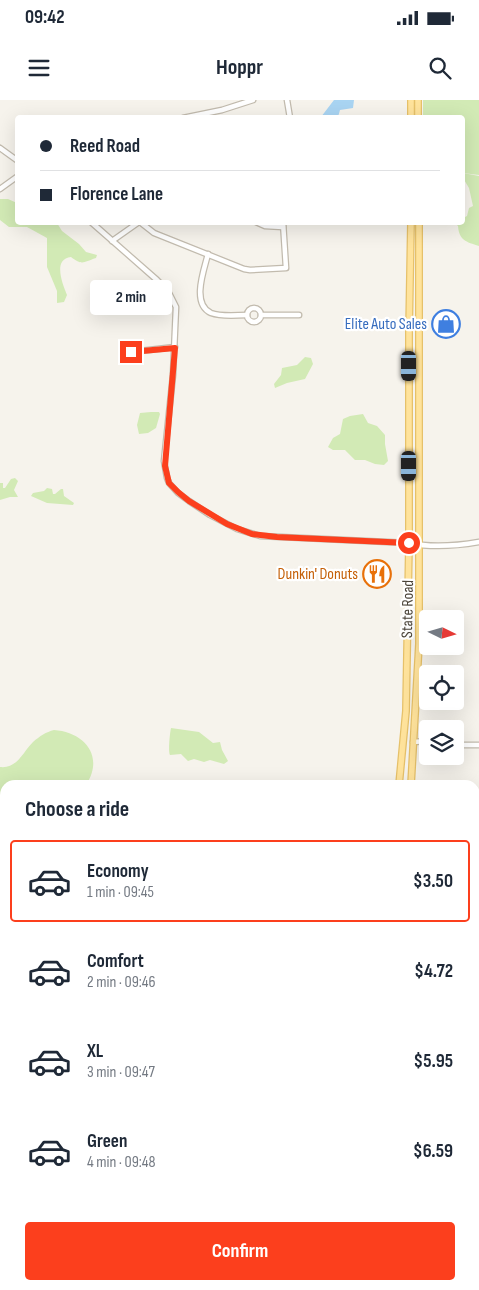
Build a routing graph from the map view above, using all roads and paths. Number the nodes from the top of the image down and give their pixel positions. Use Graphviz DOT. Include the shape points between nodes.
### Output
graph roads {
  1 [pos="253,100"];
  2 [pos="287,100"];
  3 [pos="410,100"];
  4 [pos="418,100"];
  5 [pos="198,115"];
  6 [pos="290,115"];
  7 [pos="411,115"];
  8 [pos="418,115"];
  9 [pos="0,148"];
  10 [pos="15,160"];
  11 [pos="15,178"];
  12 [pos="0,189"];
  13 [pos="95,225"];
  14 [pos="136,225"];
  15 [pos="144,225"];
  16 [pos="263,225"];
  17 [pos="283,225"];
  18 [pos="411,225"];
  19 [pos="419,225"];
  20 [pos="112,241"];
  21 [pos="208,254"];
  22 [pos="168,291"];
  23 [pos="100,310"];
  24 [pos="247,315"];
  25 [pos="261,315"];
  26 [pos="299,315"];
  27 [pos="175,348"];
  28 [pos="131,352"];
  29 [pos="479,542"];
  30 [pos="409,543"];
  31 [pos="418,545"];
  32 [pos="406,711"];
  33 [pos="415,712"];
  34 [pos="419,741"];
  35 [pos="413,742"];
  36 [pos="464,745"];
  37 [pos="479,745"];
  38 [pos="399,780"];
  39 [pos="411,780"];
  1 -- 5 [label="street"];
  2 -- 6 [label="street"];
  3 -- 7 [label="main road"];
  4 -- 8 [label="main road"];
  9 -- 10 [label="street"];
  11 -- 12 [label="street"];
  13 -- 20 [label="street"];
  14 -- 20 [label="street"];
  15 -- 21 [label="street" via="154,233"];
  16 -- 17 [label="street"];
  17 -- 21 [label="street" via="286,268 244,269"];
  18 -- 30 [label="main road, State Road"];
  19 -- 31 [label="main road, State Road"];
  20 -- 22 [label="street"];
  21 -- 24 [label="street" via="200,285 201,302 210,312"];
  22 -- 23 [label="street" via="138,305"];
  22 -- 27 [label="street" via="176,307"];
  24 -- 25 [label="street" via="254,322"];
  24 -- 25 [label="street" via="254,308"];
  25 -- 26 [label="street"];
  27 -- 28 [label="street"];
  27 -- 30 [label="street" via="164,461 167,478 178,492 219,519 252,534"];
  29 -- 31 [label="street"];
  30 -- 31 [label="street"];
  30 -- 32 [label="main road, State Road"];
  31 -- 33 [label="main road, State Road" via="419,644"];
  32 -- 33 [label="street"];
  32 -- 38 [label="main road, State Road"];
  33 -- 35 [label="main road, State Road"];
  34 -- 35 [label="street"];
  35 -- 39 [label="main road, State Road"];
  36 -- 37 [label="street"];
}
